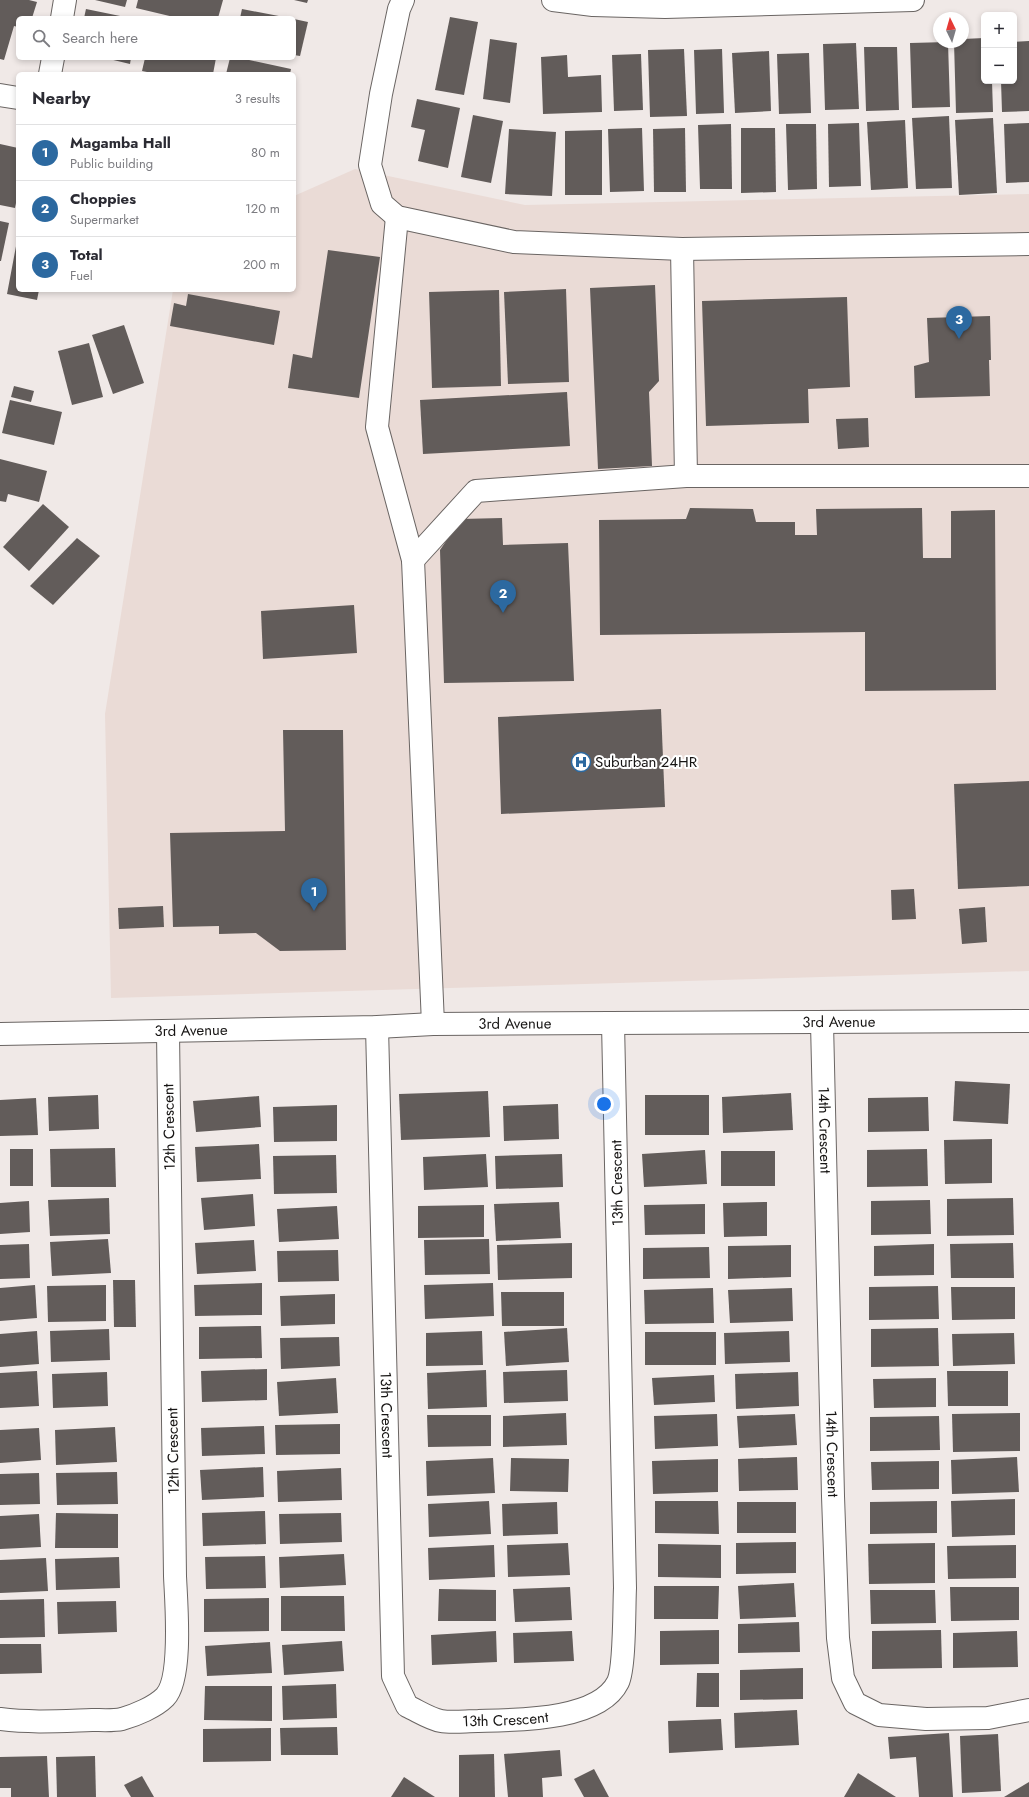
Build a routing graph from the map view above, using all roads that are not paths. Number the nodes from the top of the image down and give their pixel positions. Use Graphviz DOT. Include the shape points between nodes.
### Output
graph roads {
  1 [pos="66,0"];
  2 [pos="403,0"];
  3 [pos="553,0"];
  4 [pos="913,0"];
  5 [pos="62,16"];
  6 [pos="53,60"];
  7 [pos="50,72"];
  8 [pos="0,95"];
  9 [pos="16,98"];
  10 [pos="397,217"];
  11 [pos="1029,244"];
  12 [pos="682,249"];
  13 [pos="686,476"];
  14 [pos="1029,476"];
  15 [pos="413,560"];
  16 [pos="1029,1021"];
  17 [pos="822,1023"];
  18 [pos="433,1024"];
  19 [pos="613,1024"];
  20 [pos="377,1027"];
  21 [pos="168,1032"];
  22 [pos="0,1034"];
  23 [pos="1029,1710"];
  24 [pos="0,1719"];
  1 -- 5 [label="street"];
  2 -- 10 [label="street" via="380,94 370,165 382,204"];
  3 -- 4 [label="street" via="593,5 650,7"];
  6 -- 7 [label="street"];
  8 -- 9 [label="street"];
  10 -- 12 [label="street" via="514,242"];
  10 -- 15 [label="street" via="377,427"];
  11 -- 12 [label="street"];
  12 -- 13 [label="street"];
  13 -- 14 [label="street"];
  13 -- 15 [label="street" via="476,491"];
  15 -- 18 [label="street"];
  16 -- 17 [label="street, 3rd Avenue"];
  17 -- 19 [label="street, 3rd Avenue"];
  17 -- 23 [label="street, 14th Crescent" via="833,1496 838,1638 843,1678 855,1703 879,1715 926,1719 988,1718"];
  18 -- 19 [label="street, 3rd Avenue"];
  18 -- 20 [label="street, 3rd Avenue"];
  19 -- 20 [label="street, 13th Crescent" via="625,1588 619,1681 609,1696 571,1713 533,1719 441,1721 408,1706 393,1676"];
  20 -- 21 [label="street, 3rd Avenue"];
  21 -- 22 [label="street, 3rd Avenue"];
  21 -- 24 [label="street, 12th Crescent" via="177,1626 176,1660 172,1680 166,1696 146,1710 121,1719"];
}
